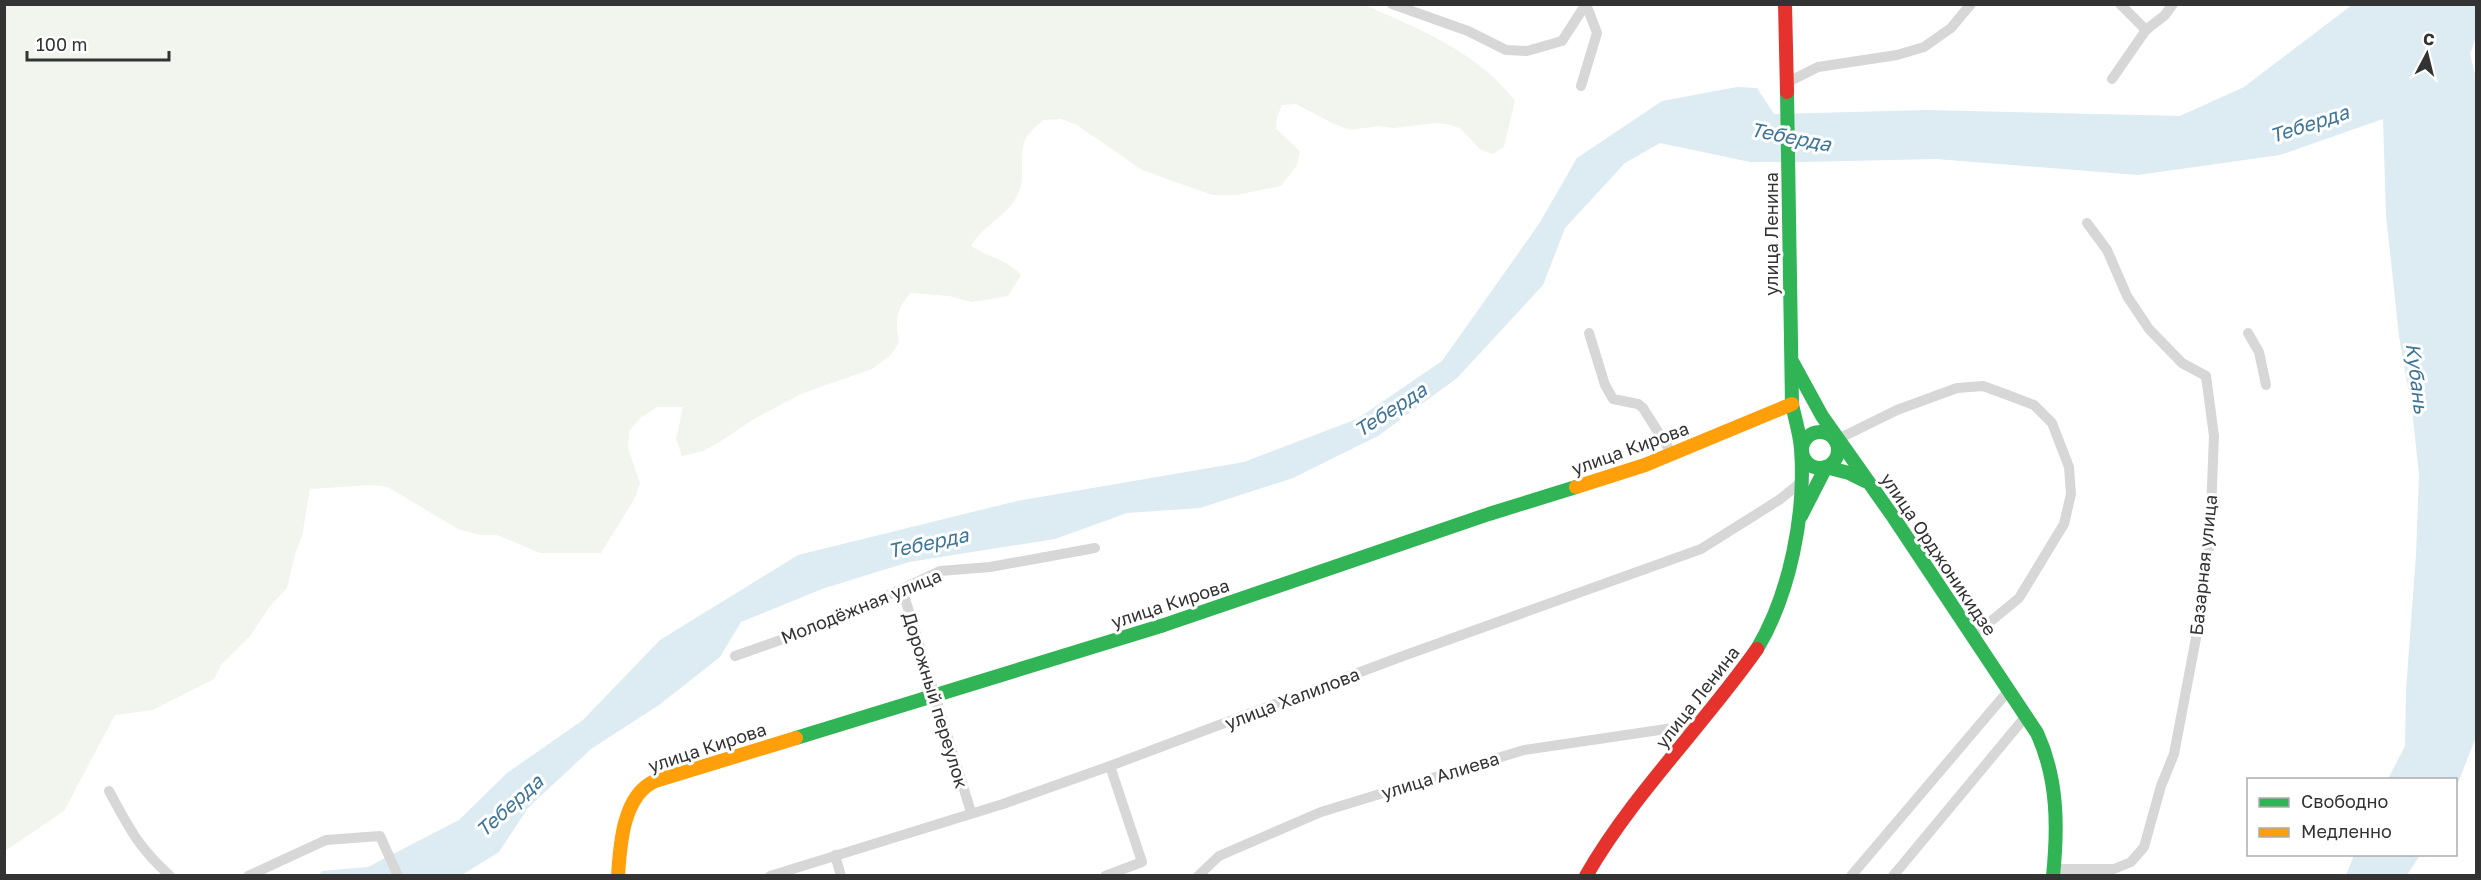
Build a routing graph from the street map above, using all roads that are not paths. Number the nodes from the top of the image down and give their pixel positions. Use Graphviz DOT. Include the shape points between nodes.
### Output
graph roads {
  1 [pos="1392,4"];
  2 [pos="1586,4"];
  3 [pos="1785,4"];
  4 [pos="1971,4"];
  5 [pos="2120,4"];
  6 [pos="2173,4"];
  7 [pos="2146,30"];
  8 [pos="2112,79"];
  9 [pos="1786,84"];
  10 [pos="1581,86"];
  11 [pos="2087,223"];
  12 [pos="1589,333"];
  13 [pos="2248,333"];
  14 [pos="1790,355"];
  15 [pos="2266,385"];
  16 [pos="1792,405"];
  17 [pos="1836,440"];
  18 [pos="1801,449"];
  19 [pos="1672,454"];
  20 [pos="1826,467"];
  21 [pos="1798,484"];
  22 [pos="1872,485"];
  23 [pos="1799,521"];
  24 [pos="1095,548"];
  25 [pos="902,589"];
  26 [pos="1973,636"];
  27 [pos="735,656"];
  28 [pos="2009,690"];
  29 [pos="936,697"];
  30 [pos="2026,716"];
  31 [pos="1700,724"];
  32 [pos="1110,766"];
  33 [pos="109,791"];
  34 [pos="971,812"];
  35 [pos="835,855"];
  36 [pos="2053,872"];
  37 [pos="170,876"];
  38 [pos="248,876"];
  39 [pos="398,876"];
  40 [pos="618,876"];
  41 [pos="770,876"];
  42 [pos="841,876"];
  43 [pos="1105,876"];
  44 [pos="1198,876"];
  45 [pos="1586,876"];
  46 [pos="1851,876"];
  47 [pos="1893,876"];
  1 -- 2 [label="street" via="1468,31 1506,50 1527,51 1562,41"];
  2 -- 10 [label="street" via="1597,33"];
  3 -- 9 [label="street, улица Ленина"];
  4 -- 9 [label="street" via="1950,28 1923,47 1818,68"];
  5 -- 7 [label="street"];
  6 -- 7 [label="street"];
  7 -- 8 [label="street"];
  9 -- 14 [label="street, улица Ленина"];
  11 -- 36 [label="street, Базарная улица" via="2107,250 2127,296 2149,329 2182,363 2206,376 2214,436 2210,526 2203,601 2174,754 2145,846 2131,862 2114,869"];
  12 -- 19 [label="street" via="1613,399 1643,408"];
  13 -- 15 [label="street" via="2259,352"];
  14 -- 16 [label="street, улица Ленина"];
  14 -- 17 [label="street, улица Ленина" via="1804,389"];
  16 -- 18 [label="street, улица Ленина"];
  16 -- 19 [label="street, улица Кирова"];
  17 -- 18 [label="street" via="1817,431 1809,434"];
  17 -- 20 [label="street" via="1838,453"];
  17 -- 22 [label="street, улица Орджоникидзе"];
  17 -- 26 [label="street" via="1897,410 1957,388 1983,386 2006,394 2034,405 2052,423 2069,467 2071,494 2064,524 2019,598"];
  18 -- 20 [label="street" via="1809,465"];
  18 -- 21 [label="street, улица Ленина"];
  19 -- 29 [label="street, улица Кирова" via="1164,625"];
  20 -- 22 [label="street"];
  20 -- 23 [label="street, улица Ленина"];
  21 -- 23 [label="street, улица Ленина"];
  21 -- 32 [label="street, улица Халилова" via="1701,549"];
  22 -- 26 [label="street, улица Орджоникидзе"];
  23 -- 31 [label="street, улица Ленина" via="1793,558 1759,647"];
  24 -- 25 [label="street, Молодёжная улица" via="990,567 940,571"];
  25 -- 27 [label="street, Молодёжная улица" via="826,624"];
  25 -- 29 [label="street, Дорожный переулок"];
  26 -- 28 [label="street, улица Орджоникидзе"];
  28 -- 30 [label="street, улица Орджоникидзе"];
  28 -- 46 [label="street"];
  29 -- 34 [label="street, Дорожный переулок"];
  29 -- 40 [label="street, улица Кирова" via="732,756 640,788 633,801"];
  30 -- 36 [label="street, улица Орджоникидзе" via="2045,753 2055,795"];
  30 -- 47 [label="street"];
  31 -- 44 [label="street, улица Алиева" via="1524,750 1321,812 1219,856"];
  31 -- 45 [label="street, улица Ленина" via="1607,839"];
  32 -- 34 [label="street, улица Халилова"];
  32 -- 43 [label="street" via="1142,862"];
  33 -- 37 [label="street" via="135,840"];
  34 -- 35 [label="street, улица Халилова"];
  35 -- 41 [label="street, улица Халилова"];
  35 -- 42 [label="street"];
  38 -- 39 [label="street" via="326,840 380,836"];
}
